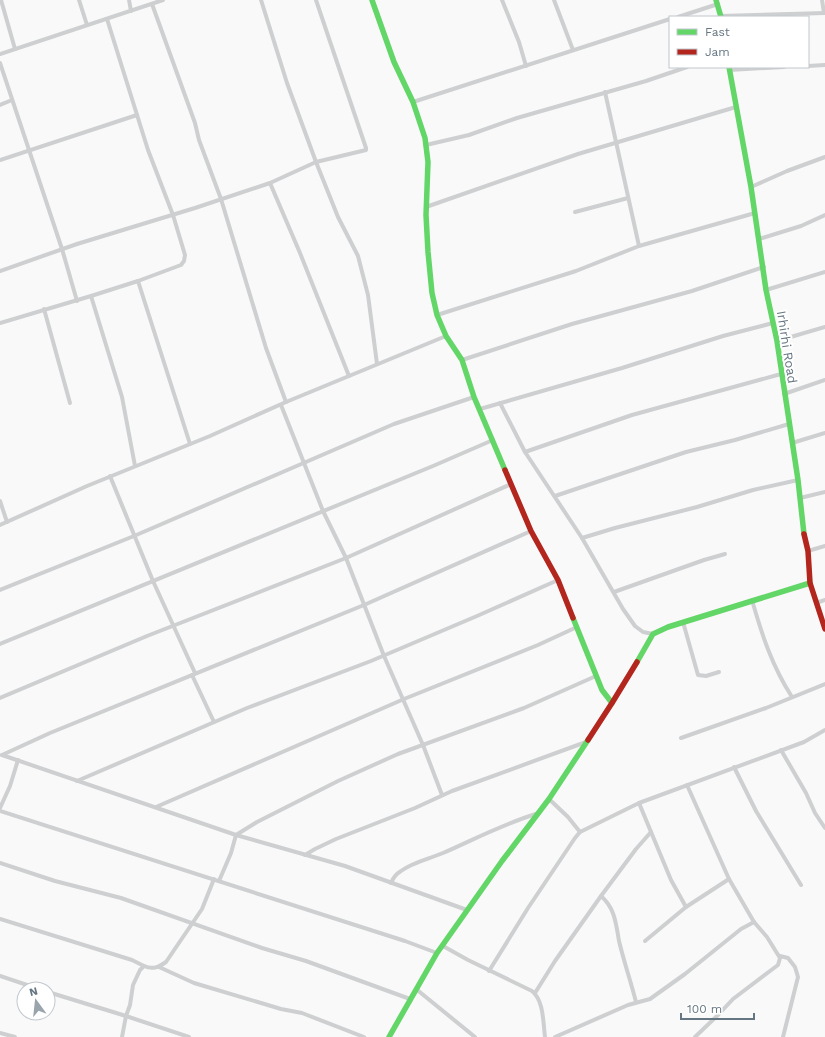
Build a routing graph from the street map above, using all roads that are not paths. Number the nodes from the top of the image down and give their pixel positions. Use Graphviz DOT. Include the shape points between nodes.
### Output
graph roads {
  1 [pos="1,0"];
  2 [pos="79,0"];
  3 [pos="129,0"];
  4 [pos="163,0"];
  5 [pos="261,0"];
  6 [pos="316,0"];
  7 [pos="372,0"];
  8 [pos="502,0"];
  9 [pos="554,0"];
  10 [pos="822,0"];
  11 [pos="717,2"];
  12 [pos="152,4"];
  13 [pos="131,11"];
  14 [pos="824,13"];
  15 [pos="681,16"];
  16 [pos="720,16"];
  17 [pos="746,16"];
  18 [pos="106,18"];
  19 [pos="669,19"];
  20 [pos="87,25"];
  21 [pos="15,49"];
  22 [pos="573,50"];
  23 [pos="0,54"];
  24 [pos="0,63"];
  25 [pos="825,65"];
  26 [pos="526,66"];
  27 [pos="809,66"];
  28 [pos="684,68"];
  29 [pos="756,68"];
  30 [pos="729,69"];
  31 [pos="605,92"];
  32 [pos="12,100"];
  33 [pos="413,102"];
  34 [pos="0,105"];
  35 [pos="736,106"];
  36 [pos="137,114"];
  37 [pos="616,143"];
  38 [pos="426,145"];
  39 [pos="29,150"];
  40 [pos="825,158"];
  41 [pos="0,160"];
  42 [pos="316,162"];
  43 [pos="270,183"];
  44 [pos="750,187"];
  45 [pos="628,198"];
  46 [pos="221,199"];
  47 [pos="426,207"];
  48 [pos="575,212"];
  49 [pos="755,213"];
  50 [pos="173,215"];
  51 [pos="825,215"];
  52 [pos="759,239"];
  53 [pos="639,246"];
  54 [pos="62,249"];
  55 [pos="764,267"];
  56 [pos="0,271"];
  57 [pos="825,272"];
  58 [pos="138,281"];
  59 [pos="766,290"];
  60 [pos="91,296"];
  61 [pos="77,301"];
  62 [pos="44,310"];
  63 [pos="437,315"];
  64 [pos="0,323"];
  65 [pos="773,323"];
  66 [pos="825,327"];
  67 [pos="446,336"];
  68 [pos="777,341"];
  69 [pos="462,360"];
  70 [pos="377,364"];
  71 [pos="781,374"];
  72 [pos="349,376"];
  73 [pos="825,380"];
  74 [pos="784,394"];
  75 [pos="474,397"];
  76 [pos="286,402"];
  77 [pos="70,403"];
  78 [pos="500,403"];
  79 [pos="281,405"];
  80 [pos="480,409"];
  81 [pos="789,424"];
  82 [pos="825,433"];
  83 [pos="493,440"];
  84 [pos="792,443"];
  85 [pos="190,444"];
  86 [pos="525,452"];
  87 [pos="304,462"];
  88 [pos="135,466"];
  89 [pos="110,476"];
  90 [pos="798,480"];
  91 [pos="511,484"];
  92 [pos="825,492"];
  93 [pos="555,496"];
  94 [pos="800,498"];
  95 [pos="0,500"];
  96 [pos="323,511"];
  97 [pos="7,522"];
  98 [pos="0,525"];
  99 [pos="531,531"];
  100 [pos="134,536"];
  101 [pos="582,538"];
  102 [pos="825,546"];
  103 [pos="808,550"];
  104 [pos="725,554"];
  105 [pos="346,558"];
  106 [pos="558,580"];
  107 [pos="153,581"];
  108 [pos="810,583"];
  109 [pos="0,590"];
  110 [pos="614,592"];
  111 [pos="752,600"];
  112 [pos="825,600"];
  113 [pos="816,603"];
  114 [pos="364,605"];
  115 [pos="683,622"];
  116 [pos="174,626"];
  117 [pos="577,627"];
  118 [pos="825,629"];
  119 [pos="653,634"];
  120 [pos="0,644"];
  121 [pos="384,656"];
  122 [pos="719,672"];
  123 [pos="194,674"];
  124 [pos="596,676"];
  125 [pos="825,684"];
  126 [pos="792,697"];
  127 [pos="0,698"];
  128 [pos="404,699"];
  129 [pos="612,703"];
  130 [pos="214,722"];
  131 [pos="825,730"];
  132 [pos="681,738"];
  133 [pos="588,741"];
  134 [pos="423,745"];
  135 [pos="781,750"];
  136 [pos="1,754"];
  137 [pos="18,760"];
  138 [pos="734,767"];
  139 [pos="77,781"];
  140 [pos="687,785"];
  141 [pos="442,795"];
  142 [pos="549,799"];
  143 [pos="640,803"];
  144 [pos="156,807"];
  145 [pos="0,808"];
  146 [pos="0,811"];
  147 [pos="539,813"];
  148 [pos="825,828"];
  149 [pos="580,832"];
  150 [pos="651,832"];
  151 [pos="236,835"];
  152 [pos="305,855"];
  153 [pos="0,863"];
  154 [pos="214,879"];
  155 [pos="728,879"];
  156 [pos="219,881"];
  157 [pos="391,883"];
  158 [pos="800,885"];
  159 [pos="601,896"];
  160 [pos="686,907"];
  161 [pos="467,910"];
  162 [pos="0,919"];
  163 [pos="193,922"];
  164 [pos="754,922"];
  165 [pos="645,941"];
  166 [pos="443,946"];
  167 [pos="436,953"];
  168 [pos="780,956"];
  169 [pos="144,966"];
  170 [pos="159,967"];
  171 [pos="489,970"];
  172 [pos="0,976"];
  173 [pos="16,981"];
  174 [pos="416,989"];
  175 [pos="535,993"];
  176 [pos="56,994"];
  177 [pos="410,999"];
  178 [pos="636,1002"];
  179 [pos="126,1016"];
  180 [pos="0,1033"];
  181 [pos="15,1037"];
  182 [pos="122,1037"];
  183 [pos="189,1037"];
  184 [pos="364,1037"];
  185 [pos="390,1037"];
  186 [pos="475,1037"];
  187 [pos="545,1037"];
  188 [pos="555,1037"];
  189 [pos="695,1037"];
  190 [pos="783,1037"];
  1 -- 21 [label="street"];
  2 -- 20 [label="street"];
  3 -- 13 [label="street"];
  4 -- 12 [label="street"];
  5 -- 42 [label="street" via="287,83"];
  6 -- 42 [label="street" via="366,149"];
  7 -- 33 [label="street" via="394,62"];
  8 -- 26 [label="street"];
  9 -- 22 [label="street"];
  10 -- 14 [label="street"];
  11 -- 15 [label="street"];
  11 -- 16 [label="street"];
  12 -- 13 [label="street"];
  12 -- 46 [label="street"];
  13 -- 18 [label="street"];
  14 -- 17 [label="street"];
  18 -- 20 [label="street"];
  18 -- 36 [label="street"];
  19 -- 22 [label="street"];
  20 -- 21 [label="street"];
  21 -- 23 [label="street"];
  22 -- 26 [label="street"];
  24 -- 32 [label="street"];
  25 -- 27 [label="street"];
  26 -- 33 [label="street"];
  28 -- 31 [label="street"];
  29 -- 30 [label="street"];
  30 -- 35 [label="street, Irhirhi Road"];
  31 -- 37 [label="street"];
  31 -- 38 [label="street" via="469,135"];
  32 -- 34 [label="street"];
  32 -- 39 [label="street"];
  33 -- 38 [label="street"];
  35 -- 37 [label="street"];
  35 -- 44 [label="street, Irhirhi Road"];
  36 -- 39 [label="street"];
  36 -- 50 [label="street"];
  37 -- 45 [label="street"];
  37 -- 47 [label="street"];
  38 -- 47 [label="street"];
  39 -- 41 [label="street"];
  39 -- 54 [label="street"];
  40 -- 44 [label="street"];
  42 -- 43 [label="street"];
  42 -- 70 [label="street" via="338,217 358,256 368,295"];
  43 -- 46 [label="street"];
  43 -- 72 [label="street"];
  44 -- 49 [label="street, Irhirhi Road"];
  45 -- 48 [label="street"];
  45 -- 53 [label="street"];
  46 -- 50 [label="street"];
  46 -- 76 [label="street" via="266,348"];
  47 -- 63 [label="street" via="432,293"];
  49 -- 52 [label="street, Irhirhi Road"];
  49 -- 53 [label="street"];
  50 -- 54 [label="street"];
  50 -- 58 [label="street" via="185,255 184,261 181,265"];
  51 -- 52 [label="street" via="801,226"];
  52 -- 55 [label="street, Irhirhi Road"];
  53 -- 63 [label="street" via="576,272"];
  54 -- 56 [label="street"];
  54 -- 61 [label="street"];
  55 -- 59 [label="street, Irhirhi Road"];
  55 -- 69 [label="street" via="692,291 572,324"];
  57 -- 59 [label="street"];
  58 -- 60 [label="street"];
  58 -- 85 [label="street"];
  59 -- 65 [label="street, Irhirhi Road"];
  60 -- 61 [label="street"];
  60 -- 88 [label="street" via="122,397"];
  61 -- 62 [label="street"];
  62 -- 64 [label="street"];
  62 -- 77 [label="street"];
  63 -- 67 [label="street"];
  65 -- 68 [label="street, Irhirhi Road"];
  65 -- 78 [label="street"];
  66 -- 68 [label="street"];
  67 -- 69 [label="street"];
  67 -- 70 [label="street"];
  68 -- 71 [label="street, Irhirhi Road"];
  69 -- 75 [label="street"];
  70 -- 72 [label="street"];
  71 -- 74 [label="street, Irhirhi Road"];
  71 -- 86 [label="street" via="632,415"];
  72 -- 76 [label="street"];
  73 -- 74 [label="street"];
  74 -- 81 [label="street, Irhirhi Road"];
  75 -- 80 [label="street"];
  75 -- 87 [label="street" via="394,424"];
  76 -- 79 [label="street"];
  78 -- 80 [label="street"];
  78 -- 86 [label="street"];
  79 -- 85 [label="street"];
  79 -- 87 [label="street"];
  80 -- 83 [label="street"];
  81 -- 84 [label="street, Irhirhi Road"];
  81 -- 93 [label="street" via="686,452"];
  82 -- 84 [label="street"];
  83 -- 91 [label="street"];
  83 -- 96 [label="street"];
  84 -- 90 [label="street, Irhirhi Road"];
  85 -- 88 [label="street"];
  86 -- 93 [label="street"];
  87 -- 96 [label="street"];
  87 -- 100 [label="street"];
  88 -- 89 [label="street"];
  89 -- 97 [label="street"];
  89 -- 100 [label="street"];
  90 -- 94 [label="street, Irhirhi Road"];
  90 -- 101 [label="street" via="753,490"];
  91 -- 99 [label="street"];
  91 -- 105 [label="street"];
  92 -- 94 [label="street"];
  93 -- 101 [label="street"];
  94 -- 103 [label="street, Irhirhi Road"];
  95 -- 97 [label="street"];
  96 -- 105 [label="street"];
  96 -- 107 [label="street"];
  97 -- 98 [label="street"];
  99 -- 106 [label="street"];
  99 -- 114 [label="street"];
  100 -- 107 [label="street"];
  100 -- 109 [label="street"];
  101 -- 110 [label="street"];
  102 -- 103 [label="street"];
  103 -- 108 [label="street, Irhirhi Road"];
  104 -- 110 [label="street"];
  105 -- 114 [label="street"];
  105 -- 116 [label="street"];
  106 -- 117 [label="street"];
  106 -- 121 [label="street"];
  107 -- 116 [label="street"];
  107 -- 120 [label="street"];
  108 -- 111 [label="street"];
  108 -- 113 [label="street, Irhirhi Road"];
  110 -- 119 [label="street" via="635,626 643,632"];
  111 -- 115 [label="street"];
  111 -- 126 [label="street" via="770,656"];
  112 -- 113 [label="street"];
  113 -- 118 [label="street, Irhirhi Road"];
  114 -- 121 [label="street"];
  114 -- 123 [label="street"];
  115 -- 119 [label="street"];
  115 -- 122 [label="street" via="698,676"];
  116 -- 123 [label="street"];
  116 -- 127 [label="street"];
  117 -- 124 [label="street"];
  117 -- 128 [label="street"];
  119 -- 129 [label="street"];
  121 -- 128 [label="street"];
  121 -- 130 [label="street"];
  123 -- 130 [label="street"];
  123 -- 136 [label="street"];
  124 -- 129 [label="street"];
  124 -- 134 [label="street" via="524,708"];
  125 -- 126 [label="street"];
  126 -- 132 [label="street"];
  128 -- 134 [label="street"];
  128 -- 144 [label="street"];
  129 -- 133 [label="street"];
  130 -- 139 [label="street"];
  131 -- 135 [label="street" via="804,742"];
  133 -- 141 [label="street"];
  133 -- 142 [label="street"];
  134 -- 141 [label="street"];
  134 -- 151 [label="street" via="338,782"];
  135 -- 138 [label="street"];
  135 -- 148 [label="street"];
  136 -- 137 [label="street"];
  137 -- 139 [label="street"];
  137 -- 145 [label="street"];
  138 -- 140 [label="street"];
  138 -- 158 [label="street" via="756,811"];
  139 -- 144 [label="street"];
  140 -- 143 [label="street"];
  140 -- 155 [label="street"];
  141 -- 152 [label="street" via="336,839"];
  142 -- 147 [label="street"];
  142 -- 149 [label="street"];
  143 -- 149 [label="street"];
  143 -- 150 [label="street"];
  144 -- 151 [label="street"];
  146 -- 154 [label="street"];
  147 -- 157 [label="street" via="511,822 420,861 402,870"];
  147 -- 161 [label="street"];
  149 -- 171 [label="street"];
  150 -- 159 [label="street"];
  150 -- 160 [label="street" via="671,880"];
  151 -- 152 [label="street"];
  151 -- 156 [label="street"];
  152 -- 157 [label="street"];
  153 -- 163 [label="street" via="55,882 120,898"];
  154 -- 156 [label="street"];
  154 -- 163 [label="street" via="202,909"];
  155 -- 160 [label="street"];
  155 -- 164 [label="street"];
  156 -- 167 [label="street"];
  157 -- 161 [label="street"];
  159 -- 175 [label="street"];
  159 -- 178 [label="street" via="608,903 616,923"];
  160 -- 165 [label="street"];
  161 -- 166 [label="street"];
  162 -- 169 [label="street"];
  163 -- 170 [label="street" via="166,962"];
  163 -- 177 [label="street"];
  164 -- 168 [label="street"];
  164 -- 178 [label="street" via="741,929 656,995"];
  166 -- 167 [label="street"];
  166 -- 171 [label="street"];
  167 -- 174 [label="street"];
  168 -- 189 [label="street" via="778,965 733,999"];
  168 -- 190 [label="street" via="788,958 795,967 798,977"];
  169 -- 170 [label="street"];
  169 -- 179 [label="street" via="133,985"];
  170 -- 184 [label="street" via="194,983 281,1010 302,1013"];
  171 -- 175 [label="street"];
  172 -- 173 [label="street"];
  174 -- 177 [label="street"];
  174 -- 186 [label="street"];
  175 -- 187 [label="street" via="541,1005"];
  176 -- 179 [label="street"];
  177 -- 185 [label="street"];
  178 -- 188 [label="street"];
  179 -- 182 [label="street"];
  179 -- 183 [label="street"];
  180 -- 181 [label="street"];
}
